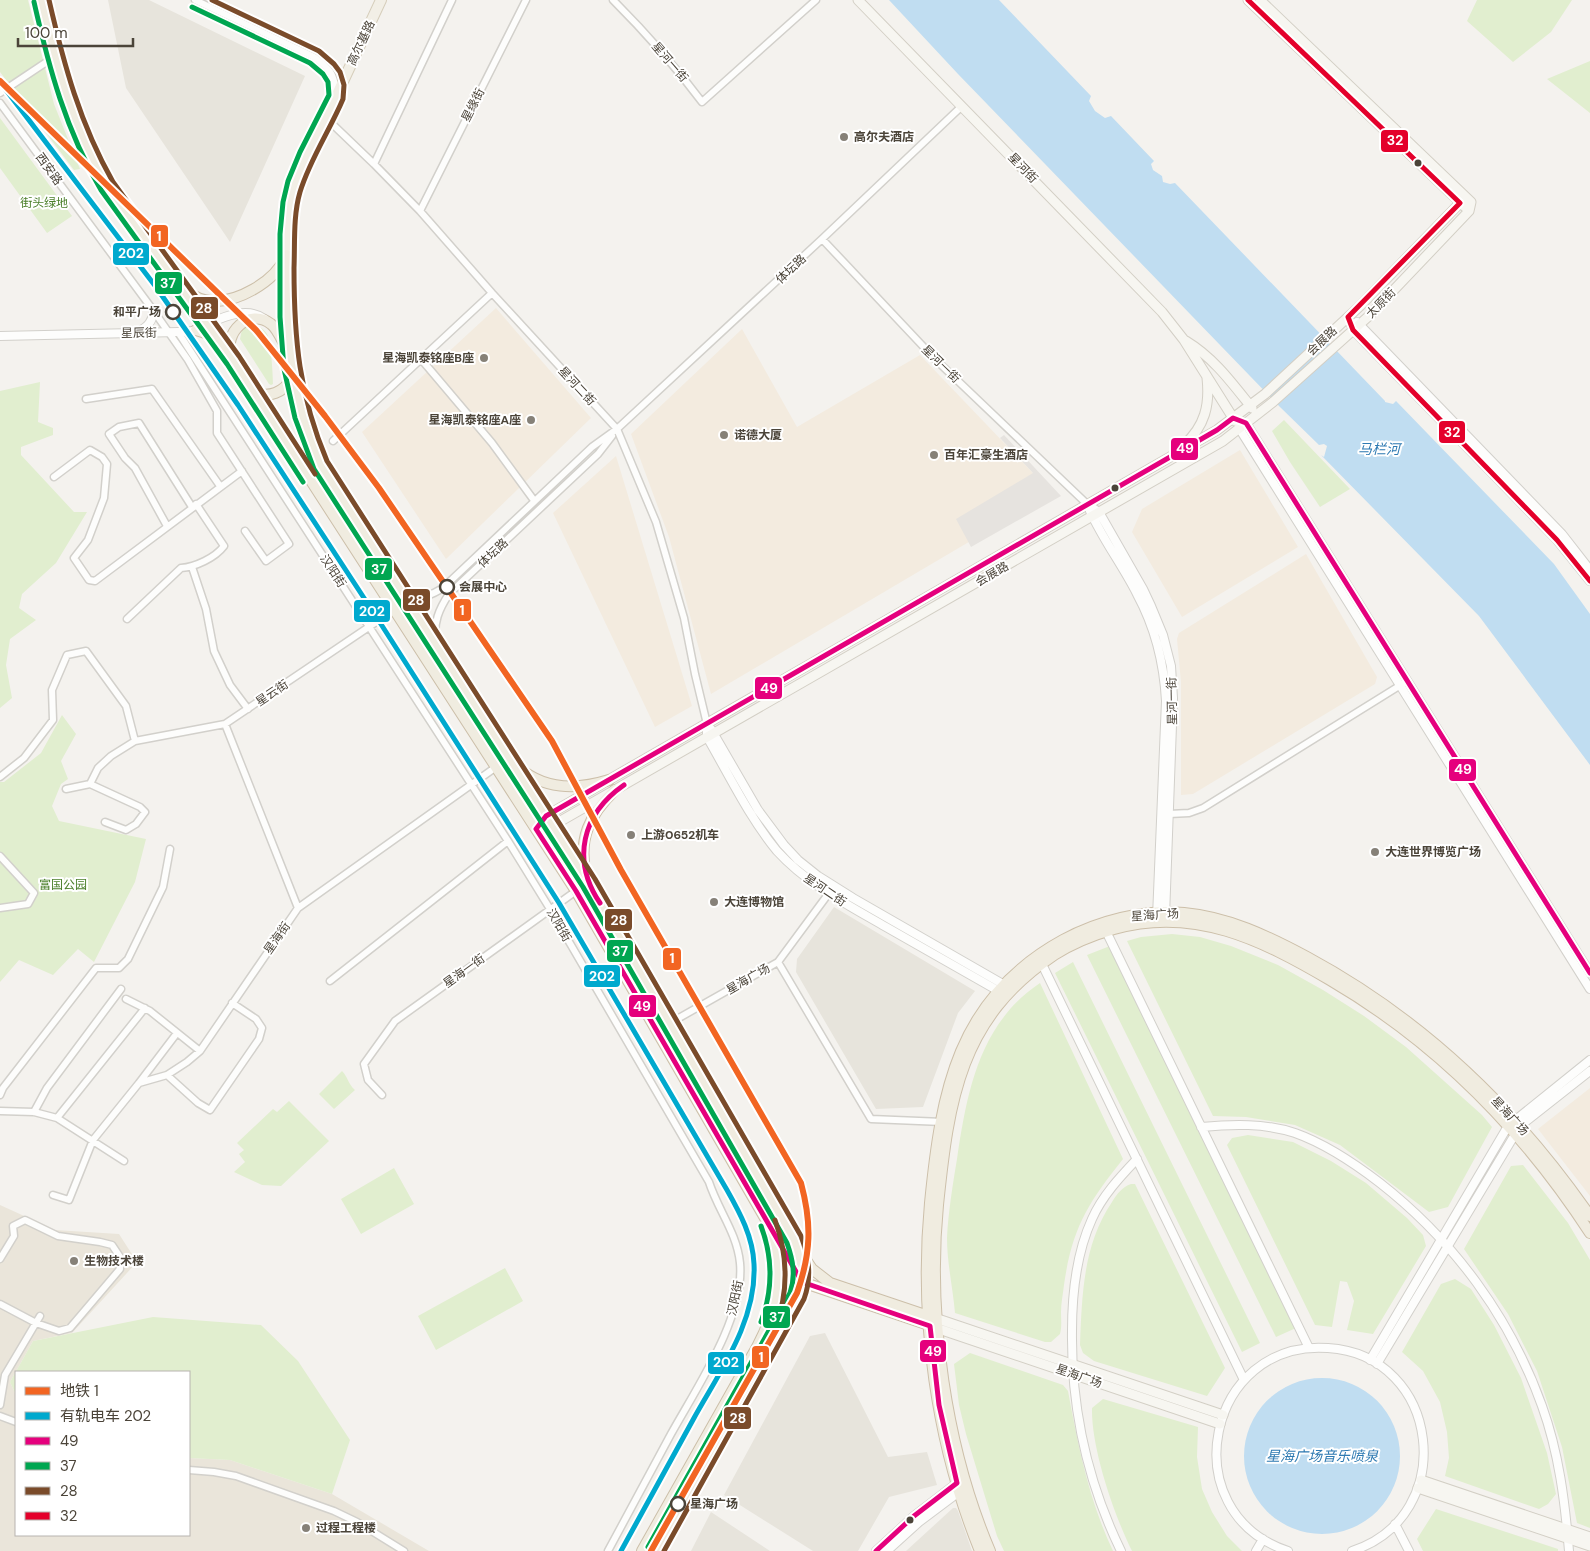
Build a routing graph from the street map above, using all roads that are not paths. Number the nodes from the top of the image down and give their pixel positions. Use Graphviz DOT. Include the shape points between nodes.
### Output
graph roads {
  1 [pos="41,0"];
  2 [pos="195,0"];
  3 [pos="381,0"];
  4 [pos="452,0"];
  5 [pos="526,0"];
  6 [pos="613,0"];
  7 [pos="816,0"];
  8 [pos="858,0"];
  9 [pos="1248,0"];
  10 [pos="1260,0"];
  11 [pos="54,57"];
  12 [pos="0,93"];
  13 [pos="337,94"];
  14 [pos="0,103"];
  15 [pos="962,106"];
  16 [pos="326,118"];
  17 [pos="374,164"];
  18 [pos="1471,202"];
  19 [pos="1460,203"];
  20 [pos="420,211"];
  21 [pos="1469,211"];
  22 [pos="822,240"];
  23 [pos="287,255"];
  24 [pos="179,286"];
  25 [pos="492,293"];
  26 [pos="153,310"];
  27 [pos="1348,317"];
  28 [pos="206,323"];
  29 [pos="271,324"];
  30 [pos="1356,327"];
  31 [pos="196,330"];
  32 [pos="169,332"];
  33 [pos="178,332"];
  34 [pos="136,333"];
  35 [pos="0,336"];
  36 [pos="215,336"];
  37 [pos="1184,340"];
  38 [pos="289,352"];
  39 [pos="421,359"];
  40 [pos="233,360"];
  41 [pos="1206,376"];
  42 [pos="292,378"];
  43 [pos="253,392"];
  44 [pos="86,399"];
  45 [pos="1250,405"];
  46 [pos="1257,414"];
  47 [pos="1233,418"];
  48 [pos="1243,426"];
  49 [pos="617,429"];
  50 [pos="333,441"];
  51 [pos="1175,454"];
  52 [pos="242,471"];
  53 [pos="54,477"];
  54 [pos="220,486"];
  55 [pos="533,500"];
  56 [pos="1088,504"];
  57 [pos="194,506"];
  58 [pos="1096,514"];
  59 [pos="167,526"];
  60 [pos="245,531"];
  61 [pos="192,567"];
  62 [pos="1590,570"];
  63 [pos="1590,581"];
  64 [pos="406,597"];
  65 [pos="394,610"];
  66 [pos="127,619"];
  67 [pos="369,628"];
  68 [pos="437,646"];
  69 [pos="1404,683"];
  70 [pos="248,709"];
  71 [pos="225,724"];
  72 [pos="707,724"];
  73 [pos="711,735"];
  74 [pos="135,741"];
  75 [pos="507,756"];
  76 [pos="496,767"];
  77 [pos="0,777"];
  78 [pos="609,780"];
  79 [pos="90,784"];
  80 [pos="471,784"];
  81 [pos="66,789"];
  82 [pos="615,790"];
  83 [pos="1169,814"];
  84 [pos="546,816"];
  85 [pos="105,822"];
  86 [pos="552,826"];
  87 [pos="536,829"];
  88 [pos="508,841"];
  89 [pos="170,849"];
  90 [pos="0,856"];
  91 [pos="588,883"];
  92 [pos="576,891"];
  93 [pos="829,893"];
  94 [pos="0,908"];
  95 [pos="298,908"];
  96 [pos="550,909"];
  97 [pos="1161,918"];
  98 [pos="1104,927"];
  99 [pos="1040,960"];
  100 [pos="778,962"];
  101 [pos="1590,973"];
  102 [pos="330,981"];
  103 [pos="121,989"];
  104 [pos="1590,989"];
  105 [pos="1005,990"];
  106 [pos="126,998"];
  107 [pos="232,1003"];
  108 [pos="144,1008"];
  109 [pos="670,1024"];
  110 [pos="177,1033"];
  111 [pos="200,1051"];
  112 [pos="1590,1060"];
  113 [pos="1590,1071"];
  114 [pos="167,1075"];
  115 [pos="139,1083"];
  116 [pos="0,1094"];
  117 [pos="382,1095"];
  118 [pos="0,1111"];
  119 [pos="34,1112"];
  120 [pos="58,1118"];
  121 [pos="945,1122"];
  122 [pos="1514,1126"];
  123 [pos="1201,1127"];
  124 [pos="93,1140"];
  125 [pos="1137,1159"];
  126 [pos="124,1161"];
  127 [pos="53,1195"];
  128 [pos="1590,1216"];
  129 [pos="769,1225"];
  130 [pos="1590,1233"];
  131 [pos="1441,1239"];
  132 [pos="794,1240"];
  133 [pos="1447,1246"];
  134 [pos="0,1259"];
  135 [pos="802,1282"];
  136 [pos="0,1304"];
  137 [pos="40,1316"];
  138 [pos="934,1322"];
  139 [pos="36,1323"];
  140 [pos="1309,1348"];
  141 [pos="1373,1362"];
  142 [pos="1073,1369"];
  143 [pos="3,1374"];
  144 [pos="1244,1380"];
  145 [pos="0,1405"];
  146 [pos="0,1416"];
  147 [pos="1221,1420"];
  148 [pos="15,1422"];
  149 [pos="190,1470"];
  150 [pos="1419,1484"];
  151 [pos="961,1487"];
  152 [pos="1396,1524"];
  153 [pos="1567,1534"];
  154 [pos="1590,1537"];
  155 [pos="1263,1539"];
  156 [pos="1590,1546"];
  157 [pos="1268,1547"];
  158 [pos="404,1551"];
  159 [pos="608,1551"];
  160 [pos="642,1551"];
  161 [pos="655,1551"];
  162 [pos="876,1551"];
  163 [pos="887,1551"];
  164 [pos="980,1551"];
  165 [pos="990,1551"];
  166 [pos="1121,1551"];
  167 [pos="1256,1551"];
  168 [pos="1288,1551"];
  169 [pos="1352,1551"];
  170 [pos="1409,1551"];
  171 [pos="1569,1551"];
  1 -- 11 [label="highway"];
  2 -- 13 [label="street" via="314,58 334,77"];
  3 -- 13 [label="main road, 高尔基路"];
  4 -- 17 [label="street"];
  5 -- 20 [label="street, 星缘街"];
  6 -- 7 [label="street, 星河一街" via="702,102"];
  8 -- 15 [label="main road, 星河街"];
  9 -- 19 [label="main road"];
  10 -- 18 [label="main road"];
  11 -- 12 [label="street"];
  11 -- 24 [label="highway" via="69,110 93,164"];
  13 -- 16 [label="main road, 高尔基路"];
  14 -- 26 [label="street, 西安路"];
  15 -- 22 [label="street, 体坛路"];
  15 -- 37 [label="main road, 星河街" via="1162,312"];
  16 -- 17 [label="street, 星河二街"];
  16 -- 23 [label="main road, 高尔基路" via="295,183 289,210"];
  17 -- 20 [label="street, 星河二街"];
  18 -- 19 [label="main road"];
  18 -- 21 [label="main road"];
  19 -- 21 [label="main road"];
  19 -- 27 [label="main road, 太原街"];
  20 -- 25 [label="street, 星河二街"];
  21 -- 30 [label="main road, 太原街"];
  22 -- 49 [label="street, 体坛路"];
  22 -- 56 [label="street, 星河一街" via="935,359"];
  23 -- 24 [label="highway" via="281,268 268,280 224,300 199,299"];
  23 -- 38 [label="highway"];
  24 -- 28 [label="highway"];
  25 -- 39 [label="street"];
  25 -- 49 [label="street, 星河二街"];
  26 -- 32 [label="street, 西安路"];
  26 -- 34 [label="street" via="148,325"];
  27 -- 30 [label="street, 会展路"];
  27 -- 45 [label="main road, 会展路"];
  28 -- 29 [label="street, 星辰街" via="250,313 258,314"];
  28 -- 31 [label="street, 星辰街"];
  28 -- 36 [label="highway"];
  29 -- 38 [label="highway"];
  29 -- 40 [label="highway" via="248,320 236,328 229,348"];
  30 -- 46 [label="main road, 会展路"];
  30 -- 62 [label="street, 太原街" via="1562,534"];
  30 -- 63 [label="street" via="1557,540"];
  31 -- 33 [label="street, 星辰街"];
  31 -- 36 [label="highway"];
  32 -- 33 [label="street, 星辰街"];
  32 -- 34 [label="street, 星辰街"];
  32 -- 52 [label="street, 西安路" via="217,411 217,433"];
  33 -- 67 [label="street, 汉阳街"];
  34 -- 35 [label="street, 星辰街"];
  36 -- 40 [label="highway"];
  37 -- 41 [label="main road, 星河街"];
  37 -- 45 [label="main road, 星河街" via="1220,368"];
  38 -- 42 [label="highway"];
  39 -- 50 [label="street"];
  39 -- 55 [label="street" via="492,443"];
  40 -- 43 [label="highway"];
  41 -- 47 [label="main road, 星河街"];
  41 -- 51 [label="main road" via="1209,394 1202,422"];
  42 -- 43 [label="highway" via="275,393 260,395"];
  42 -- 64 [label="highway" via="302,422 320,465"];
  43 -- 65 [label="highway"];
  44 -- 54 [label="street" via="152,389"];
  45 -- 46 [label="main road, 星河街"];
  45 -- 47 [label="main road, 会展路"];
  46 -- 48 [label="main road, 会展路"];
  47 -- 48 [label="main road, 星河街"];
  47 -- 51 [label="main road, 会展路"];
  48 -- 58 [label="main road, 会展路" via="1223,441"];
  48 -- 69 [label="street, 星河街"];
  49 -- 64 [label="street, 体坛路" via="592,447 444,587 424,597"];
  49 -- 68 [label="street, 体坛路" via="598,454 449,594 436,618"];
  49 -- 72 [label="street, 星河二街" via="656,522 684,618"];
  51 -- 56 [label="main road, 会展路"];
  52 -- 54 [label="street"];
  52 -- 60 [label="street, 西安路" via="289,544 266,561"];
  53 -- 59 [label="street" via="90,450 107,464 104,498 88,540 74,558 89,580 95,581"];
  54 -- 57 [label="street"];
  56 -- 58 [label="street, 星河一街"];
  56 -- 72 [label="main road, 会展路"];
  57 -- 59 [label="street"];
  57 -- 59 [label="street" via="139,423 119,427 109,434 135,468"];
  57 -- 61 [label="street" via="224,546"];
  58 -- 73 [label="main road, 会展路"];
  58 -- 83 [label="street, 星河一街" via="1143,589 1168,650 1173,698"];
  58 -- 97 [label="street, 星河一街" via="1145,610 1163,666 1166,700"];
  61 -- 66 [label="street" via="181,568"];
  61 -- 70 [label="street" via="206,609 214,651 230,685"];
  64 -- 68 [label="highway"];
  65 -- 67 [label="street, 星云街"];
  65 -- 76 [label="highway"];
  67 -- 70 [label="street, 星云街"];
  67 -- 80 [label="street, 汉阳街"];
  68 -- 75 [label="highway"];
  69 -- 83 [label="street" via="1203,808"];
  69 -- 101 [label="street, 星河街"];
  69 -- 104 [label="street, 星河街"];
  70 -- 71 [label="street, 星云街"];
  71 -- 74 [label="street, 星云街"];
  71 -- 95 [label="street"];
  72 -- 73 [label="street, 星河二街"];
  72 -- 78 [label="main road, 会展路"];
  73 -- 82 [label="main road, 会展路"];
  73 -- 93 [label="street, 星河二街" via="767,838 793,867"];
  73 -- 105 [label="street, 星河二街" via="762,815 798,860 853,898"];
  74 -- 77 [label="street" via="126,706 86,651 67,655 52,690 53,720 24,758"];
  74 -- 79 [label="street" via="110,756 98,768"];
  75 -- 78 [label="highway" via="519,768 548,783 576,788"];
  75 -- 84 [label="highway"];
  76 -- 80 [label="street, 星海街"];
  76 -- 87 [label="highway"];
  78 -- 84 [label="main road, 会展路"];
  79 -- 81 [label="street"];
  79 -- 85 [label="street" via="145,812 136,824 126,830"];
  80 -- 88 [label="street, 汉阳街"];
  80 -- 95 [label="street, 星海街"];
  82 -- 86 [label="main road, 会展路"];
  82 -- 91 [label="highway" via="596,811 584,838"];
  83 -- 97 [label="street, 星河一街"];
  84 -- 86 [label="highway"];
  84 -- 87 [label="main road, 会展路"];
  86 -- 87 [label="main road, 会展路"];
  86 -- 91 [label="highway"];
  87 -- 92 [label="highway"];
  88 -- 96 [label="street, 汉阳街"];
  88 -- 102 [label="street"];
  89 -- 116 [label="street" via="163,887 128,959 119,968 96,968"];
  90 -- 94 [label="street" via="34,894 28,904"];
  91 -- 109 [label="highway"];
  92 -- 96 [label="street, 星海一街"];
  92 -- 129 [label="highway"];
  93 -- 100 [label="street, 星海广场"];
  93 -- 105 [label="street, 星河二街"];
  95 -- 107 [label="street, 星海街"];
  96 -- 117 [label="street, 星海一街" via="394,1021 364,1064 368,1080"];
  96 -- 159 [label="street, 汉阳街" via="709,1182 735,1238 740,1262 739,1293 726,1333"];
  97 -- 98 [label="highway, 星海广场" via="1119,919"];
  97 -- 122 [label="highway, 星海广场" via="1181,912 1230,922 1295,950 1358,986 1469,1072"];
  98 -- 99 [label="highway, 星海广场" via="1070,936"];
  98 -- 123 [label="street"];
  99 -- 105 [label="highway, 星海广场" via="1026,964"];
  99 -- 125 [label="street"];
  100 -- 109 [label="street, 星海广场"];
  100 -- 121 [label="street" via="871,1119"];
  103 -- 119 [label="street"];
  105 -- 121 [label="highway, 星海广场" via="974,1024 960,1051 950,1080"];
  106 -- 108 [label="street"];
  107 -- 111 [label="street, 星海街"];
  107 -- 114 [label="street" via="256,1019 262,1028 259,1039 210,1110 198,1104"];
  108 -- 110 [label="street"];
  108 -- 120 [label="street"];
  109 -- 132 [label="highway"];
  110 -- 111 [label="street"];
  110 -- 115 [label="street"];
  111 -- 114 [label="street, 星海街"];
  112 -- 122 [label="street"];
  113 -- 122 [label="street"];
  114 -- 115 [label="street, 星海街"];
  115 -- 124 [label="street"];
  118 -- 119 [label="street"];
  119 -- 120 [label="street"];
  120 -- 124 [label="street"];
  121 -- 138 [label="highway, 星海广场" via="933,1177 928,1225 927,1274"];
  122 -- 128 [label="highway, 星海广场" via="1558,1170"];
  122 -- 130 [label="highway, 星海广场"];
  122 -- 131 [label="street"];
  122 -- 133 [label="street"];
  123 -- 131 [label="street" via="1265,1126 1295,1133 1320,1144 1389,1190"];
  123 -- 140 [label="street"];
  124 -- 126 [label="street"];
  124 -- 127 [label="street" via="69,1200"];
  125 -- 142 [label="street" via="1101,1204 1082,1245 1072,1316"];
  125 -- 144 [label="street"];
  129 -- 135 [label="highway"];
  129 -- 160 [label="highway" via="778,1269 772,1316"];
  131 -- 133 [label="street"];
  131 -- 141 [label="street"];
  132 -- 135 [label="highway"];
  132 -- 138 [label="highway" via="812,1269 830,1283"];
  133 -- 141 [label="street"];
  133 -- 153 [label="street" via="1498,1313 1530,1375 1543,1408 1561,1475"];
  134 -- 139 [label="street" via="14,1236 13,1226 25,1220 58,1236 112,1245 120,1257 120,1269 70,1328 59,1331"];
  135 -- 138 [label="highway"];
  135 -- 161 [label="highway"];
  136 -- 139 [label="street"];
  137 -- 139 [label="street"];
  138 -- 142 [label="main road, 星海广场"];
  138 -- 151 [label="highway, 星海广场" via="939,1406"];
  139 -- 143 [label="street"];
  140 -- 141 [label="street" via="1344,1350"];
  140 -- 144 [label="street" via="1283,1354"];
  141 -- 150 [label="street" via="1399,1383 1409,1396 1422,1426 1425,1459"];
  142 -- 147 [label="main road, 星海广场"];
  142 -- 166 [label="street" via="1076,1411 1086,1460 1101,1507"];
  143 -- 145 [label="street"];
  144 -- 147 [label="street"];
  146 -- 148 [label="street"];
  147 -- 155 [label="street" via="1216,1466 1222,1488 1232,1509"];
  149 -- 158 [label="street" via="236,1476 334,1511"];
  150 -- 152 [label="street" via="1410,1506"];
  150 -- 153 [label="main road"];
  151 -- 162 [label="street" via="914,1516"];
  151 -- 163 [label="street"];
  151 -- 164 [label="highway, 星海广场"];
  151 -- 165 [label="highway, 星海广场"];
  152 -- 169 [label="street" via="1374,1541"];
  152 -- 170 [label="street"];
  153 -- 154 [label="main road"];
  153 -- 156 [label="main road"];
  153 -- 171 [label="street"];
  155 -- 157 [label="street"];
  155 -- 167 [label="street"];
  157 -- 168 [label="street"];
}
